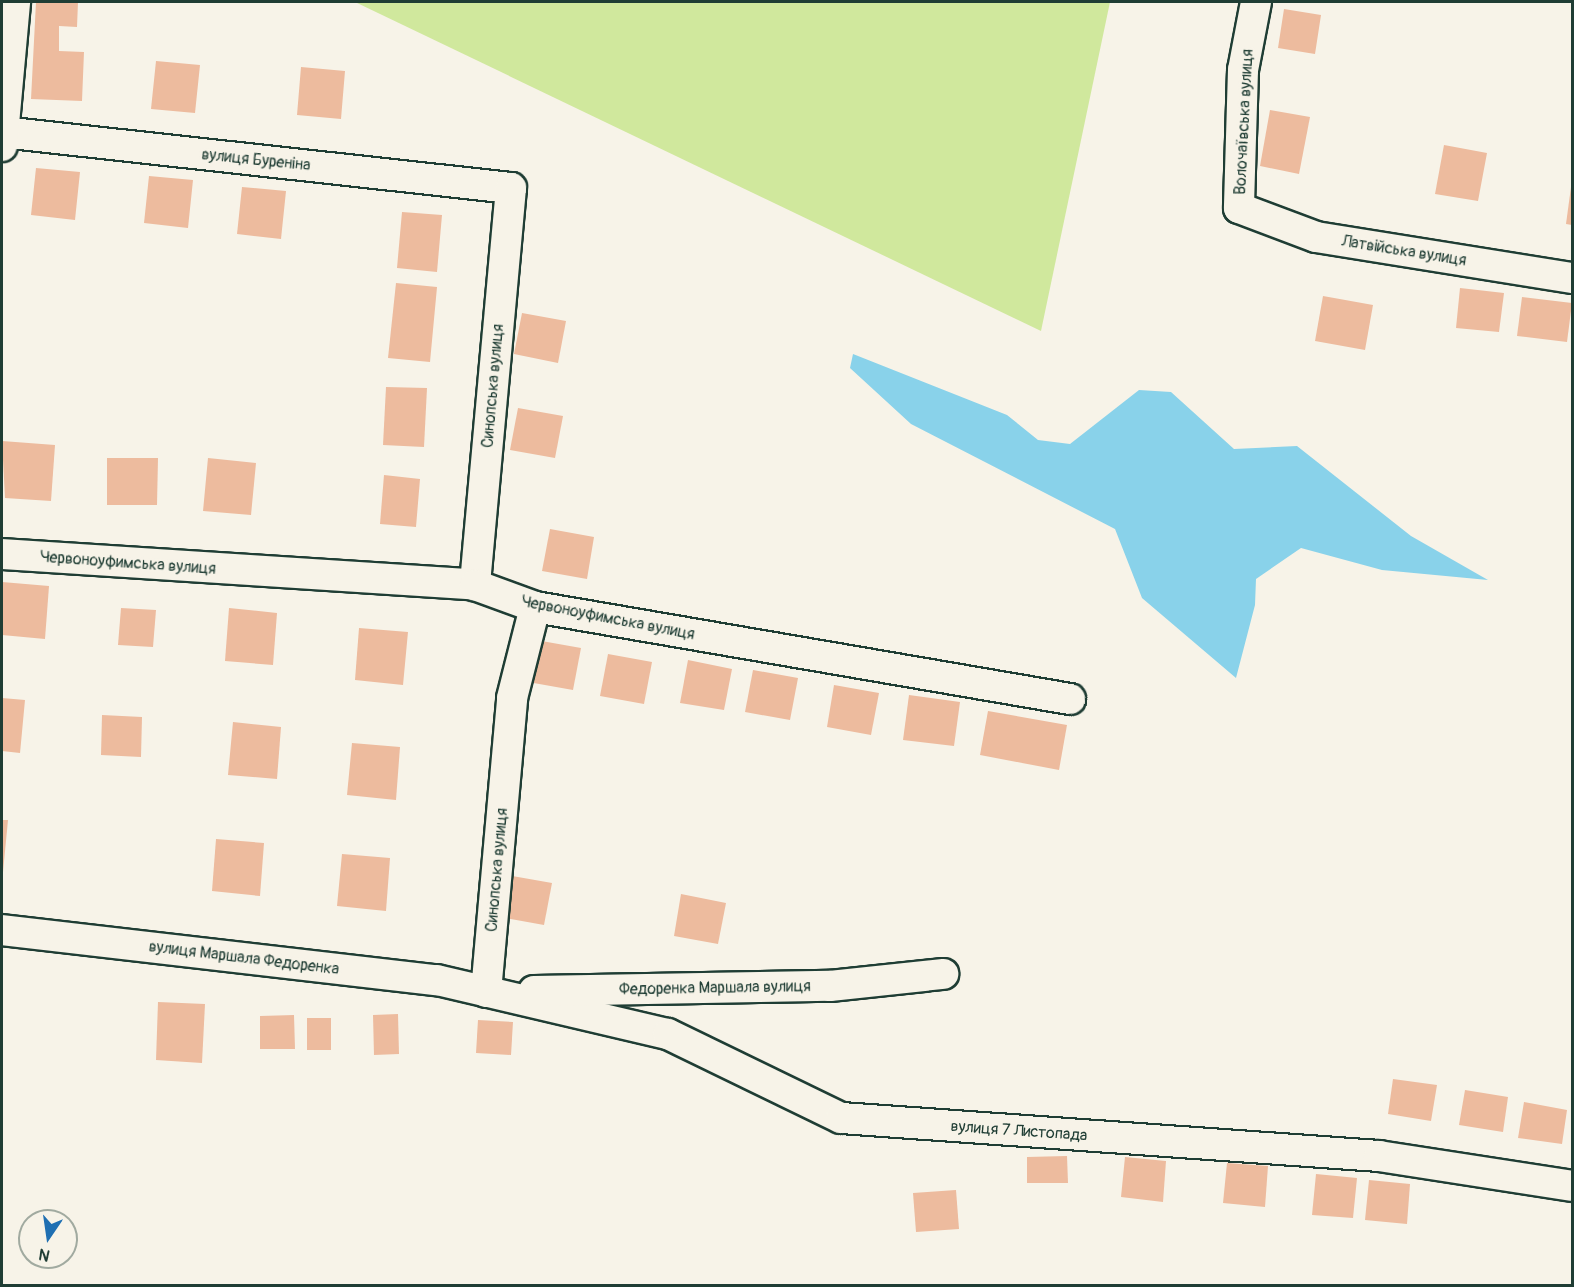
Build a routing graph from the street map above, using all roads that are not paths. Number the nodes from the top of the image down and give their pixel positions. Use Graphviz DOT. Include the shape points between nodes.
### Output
graph roads {
  1 [pos="15,2"];
  2 [pos="1256,2"];
  3 [pos="2,137"];
  4 [pos="511,188"];
  5 [pos="1239,208"];
  6 [pos="1572,278"];
  7 [pos="2,554"];
  8 [pos="475,585"];
  9 [pos="535,607"];
  10 [pos="1070,699"];
  11 [pos="2,930"];
  12 [pos="943,974"];
  13 [pos="486,992"];
  14 [pos="1572,1186"];
  1 -- 3 [label="street"];
  2 -- 5 [label="street, Волочаївська вулиця" via="1243,70"];
  3 -- 4 [label="street, вулиця Буреніна"];
  4 -- 8 [label="street, Синопська вулиця"];
  5 -- 6 [label="street, Латвійська вулиця" via="1316,237"];
  7 -- 8 [label="street, Червоноуфимська вулиця"];
  8 -- 9 [label="street, Червоноуфимська вулиця"];
  9 -- 10 [label="street, Червоноуфимська вулиця"];
  9 -- 13 [label="street, Синопська вулиця" via="512,698"];
  11 -- 13 [label="street, вулиця Маршала Федоренка" via="437,981"];
  12 -- 13 [label="street, Федоренка Маршала вулиця" via="830,986"];
  13 -- 14 [label="street, вулиця 7 Листопада" via="668,1034 841,1118 1379,1156"];
}
